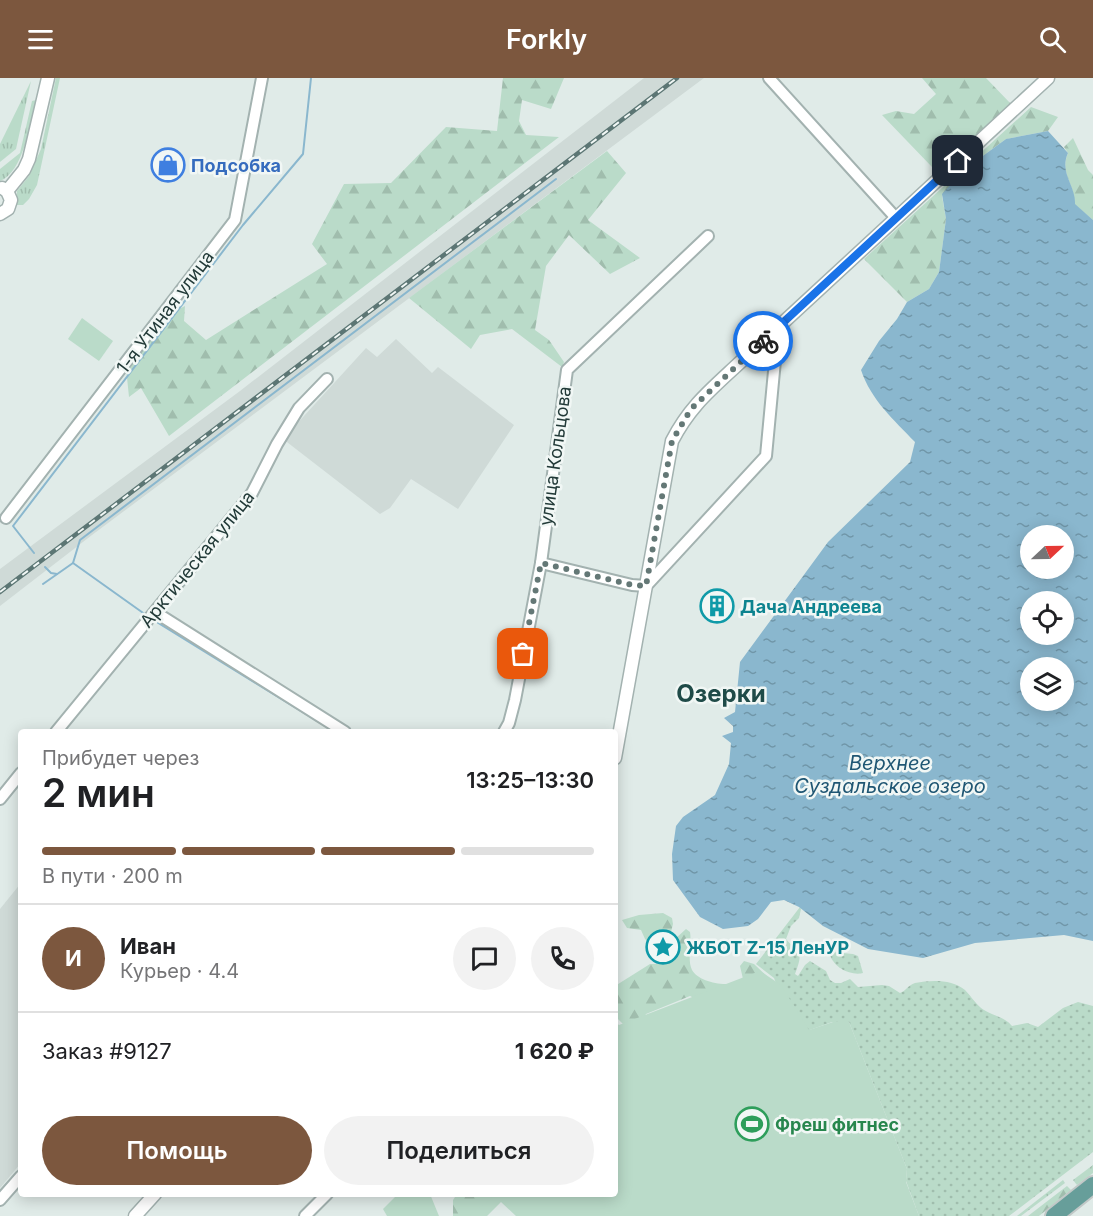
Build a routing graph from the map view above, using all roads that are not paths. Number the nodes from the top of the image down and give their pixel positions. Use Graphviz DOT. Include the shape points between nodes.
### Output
graph roads {
  1 [pos="48,78"];
  2 [pos="262,78"];
  3 [pos="769,78"];
  4 [pos="1048,78"];
  5 [pos="3,189"];
  6 [pos="0,214"];
  7 [pos="896,218"];
  8 [pos="708,236"];
  9 [pos="767,337"];
  10 [pos="327,379"];
  11 [pos="6,518"];
  12 [pos="541,563"];
  13 [pos="646,586"];
  14 [pos="154,612"];
  15 [pos="58,729"];
  16 [pos="340,729"];
  17 [pos="506,729"];
  18 [pos="618,741"];
  19 [pos="18,777"];
  20 [pos="0,799"];
  21 [pos="18,1179"];
  22 [pos="1093,1185"];
  23 [pos="152,1197"];
  24 [pos="324,1197"];
  25 [pos="0,1200"];
  26 [pos="1062,1215"];
  27 [pos="135,1216"];
  28 [pos="305,1216"];
  1 -- 5 [label="street" via="29,159 24,170"];
  2 -- 11 [label="street, 1-я Утиная улица" via="235,220"];
  3 -- 7 [label="street"];
  4 -- 7 [label="street"];
  5 -- 6 [label="street" via="10,205"];
  7 -- 9 [label="street"];
  8 -- 12 [label="street, улица Кольцова" via="567,370"];
  9 -- 13 [label="street" via="691,409 672,441"];
  9 -- 13 [label="street" via="776,350 766,456"];
  10 -- 14 [label="street, Арктическая улица" via="299,408 252,493"];
  12 -- 13 [label="street"];
  12 -- 17 [label="street, улица Кольцова" via="515,700"];
  13 -- 18 [label="street"];
  14 -- 15 [label="street, Арктическая улица"];
  14 -- 16 [label="street"];
  19 -- 20 [label="street"];
  21 -- 25 [label="street"];
  22 -- 26 [label="main road"];
  23 -- 27 [label="street"];
  24 -- 28 [label="street"];
}
